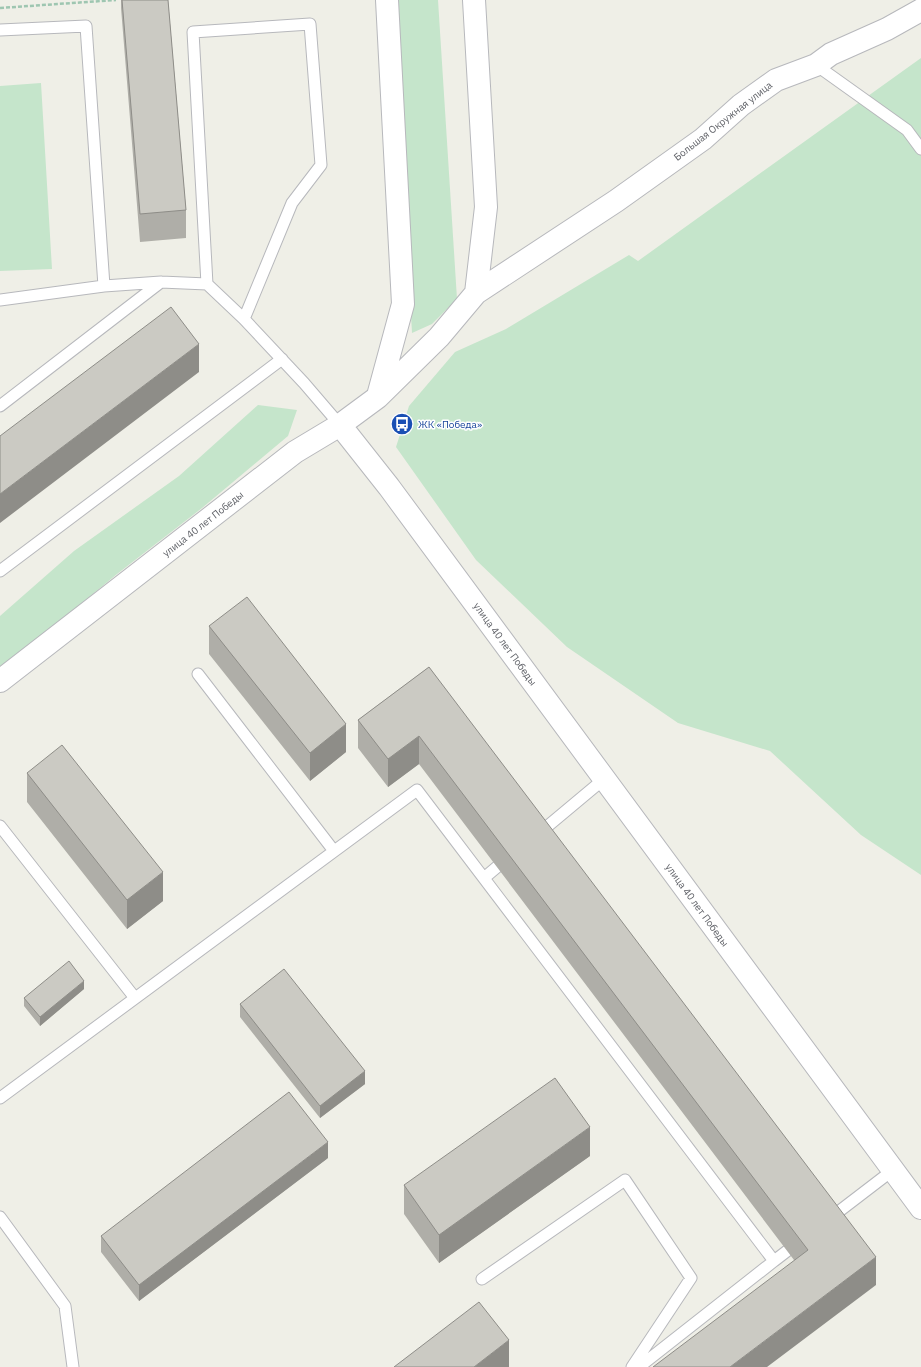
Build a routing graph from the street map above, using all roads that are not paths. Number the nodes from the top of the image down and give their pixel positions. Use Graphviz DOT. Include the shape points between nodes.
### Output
graph roads {
  1 [pos="387,0"];
  2 [pos="474,0"];
  3 [pos="921,10"];
  4 [pos="0,30"];
  5 [pos="816,65"];
  6 [pos="921,149"];
  7 [pos="161,282"];
  8 [pos="207,284"];
  9 [pos="104,286"];
  10 [pos="476,293"];
  11 [pos="0,300"];
  12 [pos="244,319"];
  13 [pos="282,359"];
  14 [pos="378,397"];
  15 [pos="0,406"];
  16 [pos="340,425"];
  17 [pos="0,571"];
  18 [pos="198,674"];
  19 [pos="0,682"];
  20 [pos="604,779"];
  21 [pos="0,826"];
  22 [pos="535,836"];
  23 [pos="334,851"];
  24 [pos="497,868"];
  25 [pos="484,878"];
  26 [pos="135,998"];
  27 [pos="0,1098"];
  28 [pos="893,1170"];
  29 [pos="921,1208"];
  30 [pos="0,1217"];
  31 [pos="826,1220"];
  32 [pos="787,1251"];
  33 [pos="774,1261"];
  34 [pos="482,1279"];
  35 [pos="73,1367"];
  36 [pos="632,1367"];
  37 [pos="640,1367"];
  1 -- 14 [label="street" via="403,304"];
  2 -- 10 [label="street" via="486,207"];
  3 -- 5 [label="street, Большая Окружная улица" via="887,29 831,54"];
  4 -- 9 [label="lane" via="86,26"];
  5 -- 6 [label="lane" via="908,130"];
  5 -- 10 [label="street, Большая Окружная улица" via="776,80 741,105 702,139"];
  7 -- 8 [label="lane"];
  7 -- 9 [label="lane"];
  7 -- 15 [label="lane"];
  8 -- 12 [label="lane"];
  8 -- 12 [label="lane" via="193,32 310,24 321,165 292,203"];
  9 -- 11 [label="lane"];
  10 -- 14 [label="street, Большая Окружная улица" via="439,337"];
  12 -- 13 [label="lane"];
  13 -- 16 [label="lane"];
  13 -- 17 [label="lane"];
  14 -- 16 [label="street, Большая Окружная улица"];
  16 -- 19 [label="street, улица 40 лет Победы" via="295,452"];
  16 -- 20 [label="street, улица 40 лет Победы" via="389,487"];
  18 -- 23 [label="lane"];
  20 -- 22 [label="lane"];
  20 -- 28 [label="street, улица 40 лет Победы"];
  21 -- 26 [label="lane"];
  23 -- 25 [label="lane" via="417,790"];
  23 -- 26 [label="lane"];
  24 -- 25 [label="lane"];
  25 -- 33 [label="lane"];
  26 -- 27 [label="lane"];
  28 -- 29 [label="street, улица 40 лет Победы"];
  28 -- 31 [label="lane"];
  30 -- 35 [label="lane" via="65,1306"];
  32 -- 33 [label="lane"];
  33 -- 37 [label="lane"];
  34 -- 36 [label="lane" via="625,1180 691,1278"];
}
